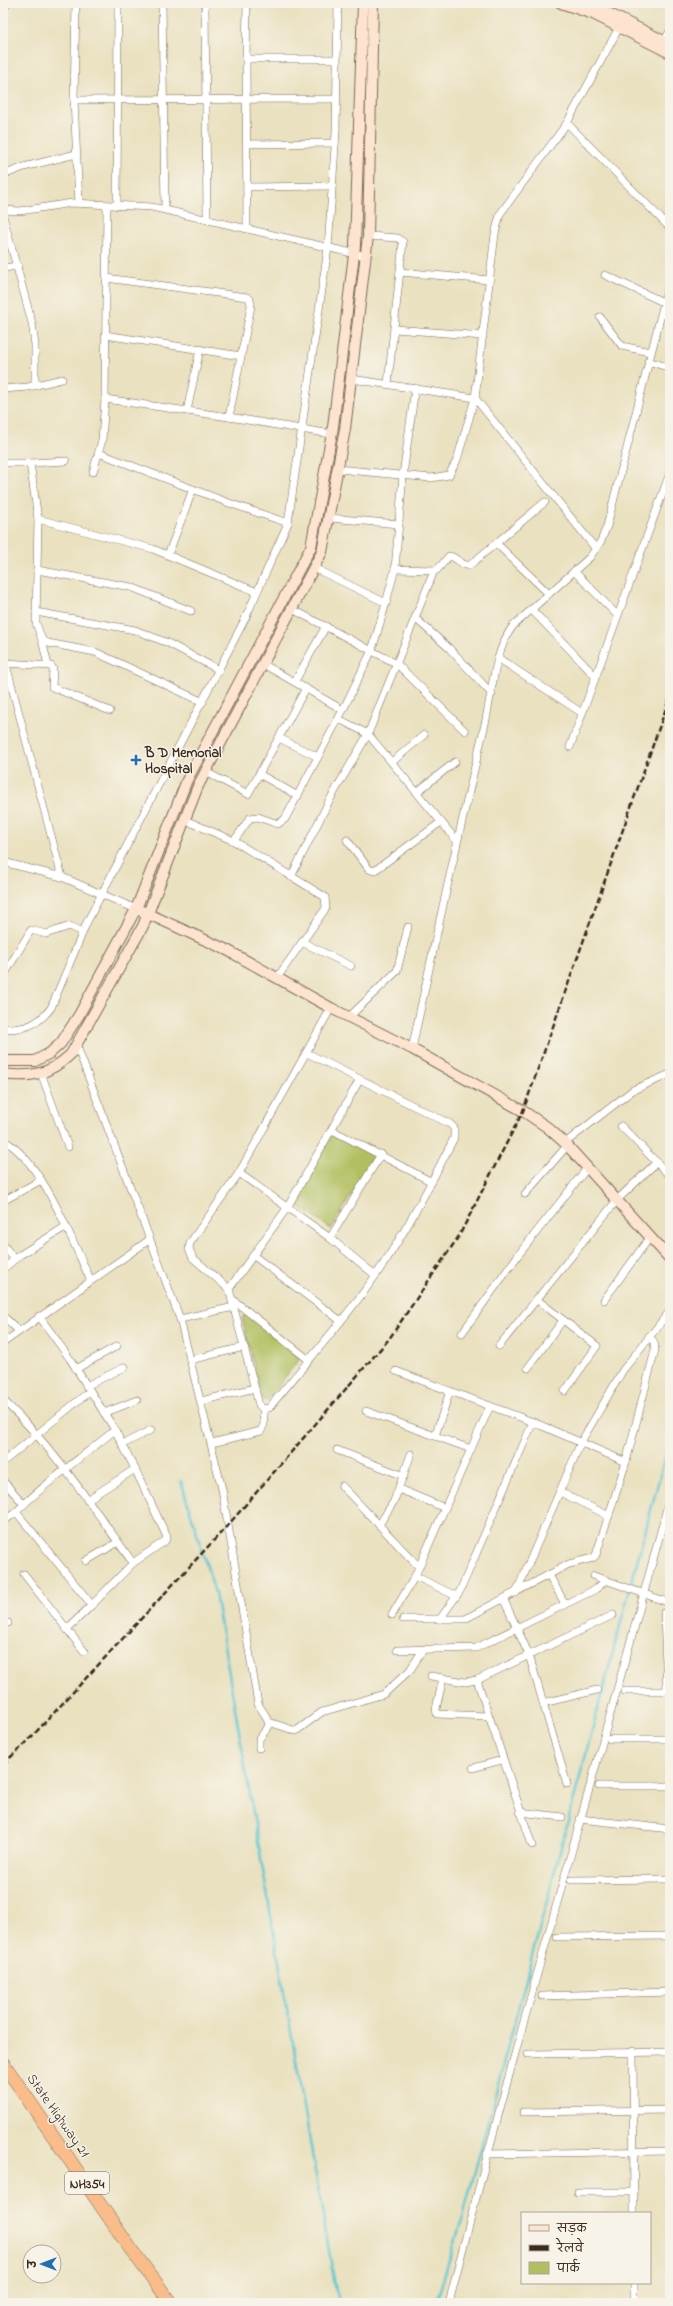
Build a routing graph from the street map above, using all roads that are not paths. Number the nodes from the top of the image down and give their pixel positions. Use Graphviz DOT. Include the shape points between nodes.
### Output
graph roads {
  1 [pos="76,3"];
  2 [pos="118,3"];
  3 [pos="162,3"];
  4 [pos="205,3"];
  5 [pos="247,3"];
  6 [pos="338,3"];
  7 [pos="363,3"];
  8 [pos="373,3"];
  9 [pos="561,3"];
  10 [pos="588,3"];
  11 [pos="622,23"];
  12 [pos="670,31"];
  13 [pos="665,44"];
  14 [pos="670,53"];
  15 [pos="246,58"];
  16 [pos="336,59"];
  17 [pos="119,99"];
  18 [pos="206,99"];
  19 [pos="336,99"];
  20 [pos="74,100"];
  21 [pos="162,100"];
  22 [pos="247,100"];
  23 [pos="567,123"];
  24 [pos="335,142"];
  25 [pos="247,144"];
  26 [pos="76,154"];
  27 [pos="3,175"];
  28 [pos="332,186"];
  29 [pos="247,187"];
  30 [pos="79,203"];
  31 [pos="107,205"];
  32 [pos="117,206"];
  33 [pos="165,209"];
  34 [pos="3,210"];
  35 [pos="3,216"];
  36 [pos="207,218"];
  37 [pos="670,228"];
  38 [pos="247,229"];
  39 [pos="368,236"];
  40 [pos="328,248"];
  41 [pos="354,253"];
  42 [pos="365,256"];
  43 [pos="18,266"];
  44 [pos="3,268"];
  45 [pos="400,272"];
  46 [pos="604,275"];
  47 [pos="106,278"];
  48 [pos="489,280"];
  49 [pos="670,280"];
  50 [pos="664,302"];
  51 [pos="600,317"];
  52 [pos="395,329"];
  53 [pos="106,335"];
  54 [pos="482,336"];
  55 [pos="200,349"];
  56 [pos="650,352"];
  57 [pos="241,356"];
  58 [pos="648,361"];
  59 [pos="670,368"];
  60 [pos="352,379"];
  61 [pos="62,380"];
  62 [pos="388,384"];
  63 [pos="35,386"];
  64 [pos="415,388"];
  65 [pos="3,389"];
  66 [pos="475,398"];
  67 [pos="105,399"];
  68 [pos="188,411"];
  69 [pos="229,417"];
  70 [pos="303,429"];
  71 [pos="332,434"];
  72 [pos="99,453"];
  73 [pos="66,461"];
  74 [pos="3,463"];
  75 [pos="30,463"];
  76 [pos="338,469"];
  77 [pos="94,472"];
  78 [pos="670,473"];
  79 [pos="403,475"];
  80 [pos="193,489"];
  81 [pos="545,502"];
  82 [pos="329,518"];
  83 [pos="38,519"];
  84 [pos="288,523"];
  85 [pos="399,524"];
  86 [pos="497,544"];
  87 [pos="596,549"];
  88 [pos="168,555"];
  89 [pos="314,568"];
  90 [pos="395,569"];
  91 [pos="37,570"];
  92 [pos="434,571"];
  93 [pos="574,571"];
  94 [pos="257,592"];
  95 [pos="549,594"];
  96 [pos="386,603"];
  97 [pos="292,609"];
  98 [pos="531,609"];
  99 [pos="190,611"];
  100 [pos="36,612"];
  101 [pos="616,616"];
  102 [pos="416,619"];
  103 [pos="326,626"];
  104 [pos="42,640"];
  105 [pos="372,650"];
  106 [pos="3,653"];
  107 [pos="498,658"];
  108 [pos="6,664"];
  109 [pos="263,664"];
  110 [pos="397,664"];
  111 [pos="48,665"];
  112 [pos="219,670"];
  113 [pos="595,676"];
  114 [pos="295,682"];
  115 [pos="306,688"];
  116 [pos="492,694"];
  117 [pos="203,702"];
  118 [pos="110,710"];
  119 [pos="343,710"];
  120 [pos="582,713"];
  121 [pos="339,719"];
  122 [pos="465,731"];
  123 [pos="368,734"];
  124 [pos="424,735"];
  125 [pos="279,738"];
  126 [pos="570,747"];
  127 [pos="318,757"];
  128 [pos="392,762"];
  129 [pos="455,762"];
  130 [pos="206,772"];
  131 [pos="259,774"];
  132 [pos="417,792"];
  133 [pos="298,796"];
  134 [pos="185,820"];
  135 [pos="441,822"];
  136 [pos="347,840"];
  137 [pos="234,841"];
  138 [pos="456,841"];
  139 [pos="3,862"];
  140 [pos="291,876"];
  141 [pos="62,877"];
  142 [pos="103,893"];
  143 [pos="136,909"];
  144 [pos="147,914"];
  145 [pos="408,927"];
  146 [pos="82,932"];
  147 [pos="302,942"];
  148 [pos="351,966"];
  149 [pos="3,977"];
  150 [pos="278,978"];
  151 [pos="331,1008"];
  152 [pos="349,1016"];
  153 [pos="3,1028"];
  154 [pos="76,1044"];
  155 [pos="412,1049"];
  156 [pos="308,1053"];
  157 [pos="3,1061"];
  158 [pos="41,1073"];
  159 [pos="3,1074"];
  160 [pos="670,1074"];
  161 [pos="360,1079"];
  162 [pos="621,1126"];
  163 [pos="332,1130"];
  164 [pos="3,1140"];
  165 [pos="566,1145"];
  166 [pos="68,1147"];
  167 [pos="381,1154"];
  168 [pos="657,1162"];
  169 [pos="588,1167"];
  170 [pos="240,1173"];
  171 [pos="670,1176"];
  172 [pos="41,1180"];
  173 [pos="432,1182"];
  174 [pos="525,1194"];
  175 [pos="617,1200"];
  176 [pos="3,1201"];
  177 [pos="287,1208"];
  178 [pos="65,1227"];
  179 [pos="330,1238"];
  180 [pos="650,1238"];
  181 [pos="149,1240"];
  182 [pos="3,1244"];
  183 [pos="254,1256"];
  184 [pos="14,1259"];
  185 [pos="670,1259"];
  186 [pos="3,1269"];
  187 [pos="375,1275"];
  188 [pos="91,1281"];
  189 [pos="229,1289"];
  190 [pos="232,1299"];
  191 [pos="536,1299"];
  192 [pos="604,1300"];
  193 [pos="234,1307"];
  194 [pos="670,1311"];
  195 [pos="3,1316"];
  196 [pos="39,1316"];
  197 [pos="180,1319"];
  198 [pos="563,1320"];
  199 [pos="341,1321"];
  200 [pos="19,1331"];
  201 [pos="462,1333"];
  202 [pos="649,1336"];
  203 [pos="3,1343"];
  204 [pos="117,1346"];
  205 [pos="499,1346"];
  206 [pos="244,1347"];
  207 [pos="190,1360"];
  208 [pos="309,1360"];
  209 [pos="125,1367"];
  210 [pos="528,1368"];
  211 [pos="76,1369"];
  212 [pos="396,1372"];
  213 [pos="255,1388"];
  214 [pos="88,1389"];
  215 [pos="450,1391"];
  216 [pos="564,1391"];
  217 [pos="136,1400"];
  218 [pos="3,1401"];
  219 [pos="201,1401"];
  220 [pos="490,1406"];
  221 [pos="263,1409"];
  222 [pos="366,1411"];
  223 [pos="104,1414"];
  224 [pos="533,1422"];
  225 [pos="115,1430"];
  226 [pos="151,1430"];
  227 [pos="37,1434"];
  228 [pos="435,1436"];
  229 [pos="581,1442"];
  230 [pos="212,1443"];
  231 [pos="123,1444"];
  232 [pos="471,1449"];
  233 [pos="337,1450"];
  234 [pos="411,1454"];
  235 [pos="3,1462"];
  236 [pos="626,1462"];
  237 [pos="135,1469"];
  238 [pos="66,1470"];
  239 [pos="404,1476"];
  240 [pos="3,1481"];
  241 [pos="342,1486"];
  242 [pos="400,1489"];
  243 [pos="560,1492"];
  244 [pos="670,1497"];
  245 [pos="87,1500"];
  246 [pos="24,1504"];
  247 [pos="444,1508"];
  248 [pos="16,1512"];
  249 [pos="609,1516"];
  250 [pos="667,1518"];
  251 [pos="3,1522"];
  252 [pos="379,1525"];
  253 [pos="118,1542"];
  254 [pos="86,1561"];
  255 [pos="133,1563"];
  256 [pos="419,1567"];
  257 [pos="24,1574"];
  258 [pos="549,1575"];
  259 [pos="415,1576"];
  260 [pos="594,1576"];
  261 [pos="606,1580"];
  262 [pos="516,1593"];
  263 [pos="643,1594"];
  264 [pos="456,1596"];
  265 [pos="504,1600"];
  266 [pos="670,1603"];
  267 [pos="565,1604"];
  268 [pos="92,1605"];
  269 [pos="664,1613"];
  270 [pos="392,1615"];
  271 [pos="613,1615"];
  272 [pos="403,1619"];
  273 [pos="440,1619"];
  274 [pos="517,1628"];
  275 [pos="67,1629"];
  276 [pos="398,1650"];
  277 [pos="423,1650"];
  278 [pos="84,1651"];
  279 [pos="529,1656"];
  280 [pos="431,1676"];
  281 [pos="443,1678"];
  282 [pos="477,1680"];
  283 [pos="597,1690"];
  284 [pos="625,1691"];
  285 [pos="668,1691"];
  286 [pos="543,1703"];
  287 [pos="488,1716"];
  288 [pos="269,1722"];
  289 [pos="610,1739"];
  290 [pos="670,1739"];
  291 [pos="259,1748"];
  292 [pos="502,1760"];
  293 [pos="473,1768"];
  294 [pos="567,1784"];
  295 [pos="599,1786"];
  296 [pos="670,1786"];
  297 [pos="520,1812"];
  298 [pos="562,1817"];
  299 [pos="580,1819"];
  300 [pos="670,1830"];
  301 [pos="532,1845"];
  302 [pos="670,1879"];
  303 [pos="571,1880"];
  304 [pos="670,1936"];
  305 [pos="558,1937"];
  306 [pos="670,1992"];
  307 [pos="542,1996"];
  308 [pos="633,2051"];
  309 [pos="670,2052"];
  310 [pos="528,2054"];
  311 [pos="3,2063"];
  312 [pos="634,2109"];
  313 [pos="670,2110"];
  314 [pos="523,2112"];
  315 [pos="670,2151"];
  316 [pos="633,2152"];
  317 [pos="487,2154"];
  318 [pos="577,2192"];
  319 [pos="634,2192"];
  320 [pos="634,2212"];
  321 [pos="634,2284"];
  322 [pos="171,2303"];
  323 [pos="449,2303"];
  324 [pos="634,2303"];
  1 -- 20 [label="street"];
  2 -- 17 [label="street"];
  3 -- 21 [label="street"];
  4 -- 18 [label="street"];
  5 -- 15 [label="street"];
  6 -- 16 [label="street"];
  7 -- 41 [label="main road"];
  8 -- 39 [label="main road"];
  9 -- 11 [label="main road"];
  10 -- 11 [label="main road"];
  11 -- 13 [label="main road"];
  11 -- 23 [label="street"];
  12 -- 13 [label="street"];
  13 -- 14 [label="main road"];
  15 -- 16 [label="street"];
  15 -- 22 [label="street"];
  16 -- 19 [label="street"];
  17 -- 20 [label="street"];
  17 -- 21 [label="street"];
  17 -- 32 [label="street"];
  18 -- 21 [label="street"];
  18 -- 22 [label="street"];
  18 -- 36 [label="street"];
  19 -- 22 [label="street"];
  19 -- 24 [label="street"];
  20 -- 26 [label="street"];
  21 -- 33 [label="street"];
  22 -- 25 [label="street"];
  23 -- 37 [label="street"];
  23 -- 48 [label="street" via="500,214"];
  24 -- 25 [label="street"];
  24 -- 28 [label="street"];
  25 -- 29 [label="street"];
  26 -- 27 [label="street" via="24,166"];
  26 -- 30 [label="street"];
  28 -- 29 [label="street"];
  28 -- 40 [label="street"];
  29 -- 38 [label="street"];
  30 -- 31 [label="street"];
  30 -- 34 [label="street"];
  31 -- 32 [label="street"];
  31 -- 47 [label="street"];
  32 -- 33 [label="street"];
  33 -- 36 [label="street"];
  35 -- 43 [label="street"];
  36 -- 38 [label="street"];
  38 -- 40 [label="street"];
  39 -- 42 [label="main road"];
  39 -- 45 [label="street" via="401,239 403,242"];
  40 -- 41 [label="street"];
  40 -- 70 [label="street"];
  41 -- 42 [label="street"];
  41 -- 71 [label="main road"];
  42 -- 60 [label="main road"];
  43 -- 44 [label="street"];
  43 -- 63 [label="street" via="32,323"];
  45 -- 48 [label="street"];
  45 -- 52 [label="street"];
  46 -- 50 [label="street"];
  47 -- 53 [label="street"];
  47 -- 57 [label="street" via="247,296 251,306"];
  48 -- 54 [label="street"];
  49 -- 50 [label="street"];
  50 -- 56 [label="street"];
  51 -- 56 [label="street" via="622,346"];
  52 -- 54 [label="street"];
  52 -- 62 [label="street"];
  53 -- 55 [label="street"];
  53 -- 67 [label="street"];
  54 -- 66 [label="street"];
  55 -- 57 [label="street"];
  55 -- 68 [label="street"];
  56 -- 58 [label="street"];
  57 -- 69 [label="street"];
  58 -- 59 [label="street"];
  58 -- 87 [label="street" via="607,526"];
  60 -- 62 [label="street"];
  60 -- 76 [label="main road"];
  61 -- 63 [label="street"];
  62 -- 64 [label="street"];
  63 -- 65 [label="street"];
  64 -- 66 [label="street"];
  64 -- 79 [label="street"];
  66 -- 79 [label="street" via="457,460 449,475 431,478"];
  66 -- 87 [label="street"];
  67 -- 68 [label="street"];
  67 -- 72 [label="street"];
  68 -- 69 [label="street"];
  69 -- 70 [label="street"];
  70 -- 71 [label="street"];
  70 -- 84 [label="street"];
  71 -- 143 [label="main road" via="311,547 187,780"];
  72 -- 77 [label="street"];
  72 -- 80 [label="street"];
  73 -- 75 [label="street"];
  74 -- 75 [label="street"];
  75 -- 83 [label="street"];
  76 -- 79 [label="street"];
  76 -- 82 [label="main road"];
  78 -- 101 [label="street"];
  79 -- 85 [label="street"];
  80 -- 84 [label="street"];
  80 -- 88 [label="street"];
  81 -- 86 [label="street"];
  82 -- 85 [label="street"];
  82 -- 89 [label="main road" via="322,552"];
  83 -- 88 [label="street" via="140,545"];
  83 -- 91 [label="street"];
  84 -- 94 [label="street"];
  85 -- 90 [label="street"];
  86 -- 92 [label="street" via="470,565 464,565 449,556 439,570"];
  86 -- 95 [label="street"];
  87 -- 93 [label="street"];
  88 -- 94 [label="street"];
  89 -- 96 [label="street"];
  89 -- 97 [label="main road"];
  90 -- 92 [label="street"];
  90 -- 96 [label="street"];
  91 -- 99 [label="street" via="131,587"];
  91 -- 100 [label="street"];
  92 -- 102 [label="street"];
  93 -- 95 [label="street"];
  93 -- 101 [label="street"];
  94 -- 112 [label="street"];
  95 -- 98 [label="street"];
  96 -- 105 [label="street"];
  97 -- 103 [label="street"];
  97 -- 109 [label="main road"];
  98 -- 107 [label="street" via="505,636"];
  98 -- 113 [label="street"];
  100 -- 104 [label="street" via="36,623"];
  100 -- 112 [label="street" via="135,630 168,643"];
  101 -- 113 [label="street"];
  102 -- 110 [label="street"];
  102 -- 116 [label="street" via="450,649"];
  103 -- 105 [label="street"];
  103 -- 114 [label="street"];
  104 -- 111 [label="street"];
  104 -- 117 [label="street" via="95,652"];
  105 -- 110 [label="street"];
  105 -- 119 [label="street"];
  106 -- 108 [label="street"];
  107 -- 116 [label="street"];
  107 -- 120 [label="street"];
  108 -- 111 [label="street"];
  108 -- 141 [label="street"];
  109 -- 114 [label="street"];
  109 -- 130 [label="main road"];
  110 -- 122 [label="street"];
  110 -- 123 [label="street"];
  111 -- 118 [label="street" via="53,669 51,684 56,690"];
  112 -- 117 [label="street"];
  113 -- 120 [label="street"];
  114 -- 115 [label="street"];
  115 -- 119 [label="street"];
  115 -- 125 [label="street"];
  116 -- 138 [label="street"];
  117 -- 142 [label="street"];
  119 -- 121 [label="street"];
  120 -- 126 [label="street"];
  121 -- 123 [label="street"];
  121 -- 127 [label="street"];
  123 -- 128 [label="street"];
  123 -- 140 [label="street" via="328,803"];
  124 -- 128 [label="street"];
  125 -- 127 [label="street"];
  125 -- 131 [label="street"];
  127 -- 133 [label="street"];
  128 -- 132 [label="street"];
  129 -- 132 [label="street"];
  130 -- 131 [label="street" via="247,794"];
  130 -- 134 [label="main road"];
  131 -- 133 [label="street"];
  132 -- 135 [label="street"];
  133 -- 137 [label="street" via="282,823 258,817 250,818"];
  134 -- 137 [label="street"];
  134 -- 144 [label="main road"];
  135 -- 136 [label="street" via="374,871 369,870"];
  135 -- 138 [label="street"];
  137 -- 140 [label="street"];
  138 -- 155 [label="street"];
  139 -- 141 [label="street"];
  140 -- 147 [label="street" via="321,893 326,903 326,908"];
  141 -- 142 [label="street"];
  142 -- 143 [label="street"];
  142 -- 146 [label="street"];
  143 -- 144 [label="main road"];
  143 -- 157 [label="main road" via="79,1015 61,1043 35,1061"];
  144 -- 150 [label="main road" via="227,950"];
  144 -- 154 [label="main road" via="143,926"];
  145 -- 152 [label="street" via="397,971"];
  146 -- 149 [label="street" via="70,926 46,934 31,930"];
  146 -- 153 [label="street" via="61,988 43,1019 31,1026"];
  147 -- 148 [label="street"];
  147 -- 150 [label="street"];
  150 -- 151 [label="main road"];
  151 -- 152 [label="main road"];
  151 -- 156 [label="street"];
  152 -- 155 [label="main road"];
  154 -- 158 [label="main road" via="71,1054 63,1061 53,1069"];
  154 -- 181 [label="street"];
  155 -- 165 [label="main road" via="523,1111 547,1127"];
  156 -- 161 [label="street"];
  156 -- 170 [label="street"];
  158 -- 159 [label="main road" via="16,1076"];
  158 -- 166 [label="street"];
  160 -- 165 [label="street" via="633,1090"];
  161 -- 163 [label="street"];
  161 -- 173 [label="street" via="454,1128 454,1138"];
  162 -- 168 [label="street"];
  163 -- 167 [label="street"];
  163 -- 177 [label="street"];
  164 -- 172 [label="street" via="26,1157"];
  165 -- 169 [label="main road"];
  165 -- 174 [label="street"];
  167 -- 173 [label="street"];
  167 -- 179 [label="street"];
  168 -- 171 [label="street"];
  168 -- 175 [label="street"];
  169 -- 175 [label="main road"];
  169 -- 201 [label="street" via="519,1254"];
  170 -- 177 [label="street"];
  170 -- 189 [label="street" via="190,1243 189,1249 193,1258"];
  172 -- 176 [label="street"];
  172 -- 178 [label="street"];
  173 -- 187 [label="street" via="405,1230"];
  175 -- 180 [label="main road"];
  175 -- 191 [label="street"];
  177 -- 179 [label="street"];
  177 -- 183 [label="street"];
  178 -- 184 [label="street"];
  178 -- 188 [label="street"];
  179 -- 187 [label="street"];
  180 -- 185 [label="main road"];
  180 -- 192 [label="street"];
  181 -- 188 [label="street"];
  181 -- 197 [label="street"];
  182 -- 184 [label="street"];
  183 -- 189 [label="street"];
  183 -- 199 [label="street"];
  184 -- 186 [label="street"];
  187 -- 199 [label="street"];
  188 -- 196 [label="street"];
  189 -- 190 [label="street"];
  190 -- 193 [label="street"];
  190 -- 208 [label="street"];
  191 -- 198 [label="street"];
  191 -- 205 [label="street"];
  193 -- 197 [label="street"];
  193 -- 206 [label="street"];
  194 -- 202 [label="street"];
  195 -- 200 [label="street"];
  196 -- 200 [label="street"];
  196 -- 211 [label="street"];
  197 -- 207 [label="street"];
  198 -- 210 [label="street"];
  198 -- 216 [label="street" via="597,1347"];
  199 -- 208 [label="street"];
  200 -- 203 [label="street"];
  202 -- 229 [label="street" via="623,1370"];
  202 -- 236 [label="street" via="654,1342 655,1350"];
  204 -- 211 [label="street"];
  206 -- 207 [label="street"];
  206 -- 213 [label="street"];
  207 -- 219 [label="street"];
  208 -- 221 [label="street" via="269,1408"];
  209 -- 214 [label="street"];
  211 -- 214 [label="street"];
  212 -- 215 [label="street"];
  213 -- 219 [label="street"];
  213 -- 221 [label="street" via="258,1405"];
  214 -- 223 [label="street"];
  214 -- 227 [label="street"];
  215 -- 220 [label="street"];
  215 -- 228 [label="street"];
  217 -- 223 [label="street"];
  218 -- 227 [label="street"];
  219 -- 230 [label="street"];
  220 -- 224 [label="street"];
  220 -- 232 [label="street"];
  221 -- 230 [label="street" via="264,1424 261,1430"];
  222 -- 228 [label="street"];
  223 -- 225 [label="street"];
  224 -- 229 [label="street"];
  224 -- 264 [label="street"];
  225 -- 231 [label="street"];
  225 -- 238 [label="street"];
  226 -- 231 [label="street"];
  227 -- 235 [label="street"];
  227 -- 238 [label="street"];
  228 -- 232 [label="street"];
  229 -- 236 [label="street"];
  229 -- 243 [label="street"];
  230 -- 288 [label="street" via="234,1548 257,1699"];
  231 -- 237 [label="street"];
  232 -- 247 [label="street"];
  233 -- 239 [label="street"];
  234 -- 239 [label="street"];
  236 -- 249 [label="street"];
  237 -- 245 [label="street"];
  237 -- 255 [label="street" via="166,1537 165,1541"];
  238 -- 245 [label="street"];
  238 -- 246 [label="street"];
  239 -- 242 [label="street"];
  240 -- 246 [label="street"];
  241 -- 252 [label="street"];
  242 -- 247 [label="street"];
  242 -- 252 [label="street"];
  243 -- 249 [label="street"];
  243 -- 262 [label="street"];
  244 -- 250 [label="street"];
  245 -- 253 [label="street"];
  246 -- 248 [label="street"];
  247 -- 256 [label="street"];
  248 -- 251 [label="street"];
  248 -- 268 [label="street"];
  249 -- 258 [label="street" via="598,1551 593,1558 572,1563"];
  250 -- 263 [label="street"];
  252 -- 256 [label="street"];
  253 -- 254 [label="street"];
  253 -- 255 [label="street"];
  255 -- 268 [label="street"];
  256 -- 259 [label="street"];
  257 -- 275 [label="street"];
  258 -- 262 [label="street"];
  258 -- 267 [label="street"];
  259 -- 264 [label="street"];
  259 -- 270 [label="street"];
  260 -- 261 [label="street"];
  261 -- 263 [label="street"];
  261 -- 267 [label="street" via="596,1589"];
  262 -- 265 [label="street"];
  263 -- 266 [label="street"];
  263 -- 299 [label="street"];
  264 -- 273 [label="street"];
  265 -- 273 [label="street" via="465,1619"];
  265 -- 274 [label="street"];
  267 -- 274 [label="street"];
  268 -- 275 [label="street"];
  269 -- 285 [label="street"];
  271 -- 279 [label="street"];
  272 -- 273 [label="street"];
  274 -- 277 [label="street" via="476,1648"];
  274 -- 279 [label="street"];
  275 -- 278 [label="street"];
  276 -- 277 [label="street"];
  277 -- 288 [label="street" via="410,1670 384,1694 322,1712 305,1727 296,1731"];
  279 -- 282 [label="street"];
  279 -- 286 [label="street"];
  280 -- 281 [label="street"];
  281 -- 282 [label="street" via="466,1682"];
  281 -- 287 [label="street" via="437,1714"];
  282 -- 287 [label="street"];
  283 -- 286 [label="street"];
  284 -- 285 [label="street"];
  286 -- 294 [label="street"];
  287 -- 292 [label="street"];
  288 -- 291 [label="street" via="269,1726 259,1739"];
  289 -- 290 [label="street"];
  292 -- 293 [label="street"];
  292 -- 297 [label="street"];
  295 -- 296 [label="street"];
  297 -- 298 [label="street"];
  297 -- 301 [label="street"];
  299 -- 300 [label="street"];
  299 -- 317 [label="street"];
  302 -- 303 [label="street"];
  304 -- 305 [label="street"];
  306 -- 307 [label="street"];
  308 -- 309 [label="street"];
  308 -- 310 [label="street"];
  308 -- 312 [label="street"];
  311 -- 322 [label="highway, State Highway 21 / NH354" via="130,2248"];
  312 -- 313 [label="street"];
  312 -- 314 [label="street"];
  312 -- 316 [label="street"];
  315 -- 316 [label="street"];
  316 -- 317 [label="street"];
  316 -- 319 [label="street"];
  317 -- 323 [label="street"];
  318 -- 319 [label="street"];
  319 -- 320 [label="street"];
  321 -- 324 [label="street"];
}
